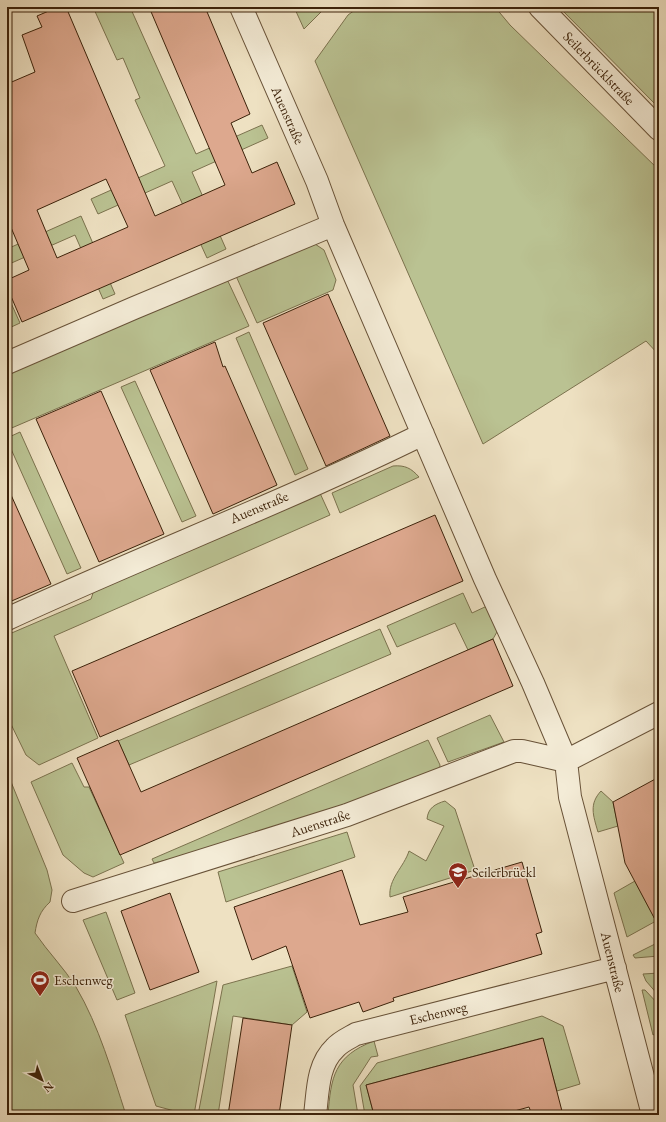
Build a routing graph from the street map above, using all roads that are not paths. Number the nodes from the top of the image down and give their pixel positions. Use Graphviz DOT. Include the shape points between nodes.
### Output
graph roads {
  1 [pos="241,7"];
  2 [pos="540,7"];
  3 [pos="659,129"];
  4 [pos="333,225"];
  5 [pos="7,363"];
  6 [pos="423,434"];
  7 [pos="7,619"];
  8 [pos="659,713"];
  9 [pos="566,761"];
  10 [pos="73,901"];
  11 [pos="615,968"];
  12 [pos="315,1115"];
  13 [pos="653,1115"];
  1 -- 4 [label="street, Auenstraße" via="317,181"];
  2 -- 3 [label="street, Seilerbrücklstraße"];
  4 -- 5 [label="street"];
  4 -- 6 [label="street, Auenstraße"];
  6 -- 7 [label="street, Auenstraße" via="320,482 95,578"];
  6 -- 9 [label="street, Auenstraße"];
  8 -- 9 [label="street"];
  9 -- 10 [label="street, Auenstraße" via="514,751 346,814"];
  9 -- 11 [label="street, Auenstraße" via="570,797"];
  11 -- 12 [label="street, Eschenweg" via="356,1034 335,1047 326,1058 320,1077"];
  11 -- 13 [label="street, Auenstraße"];
}
